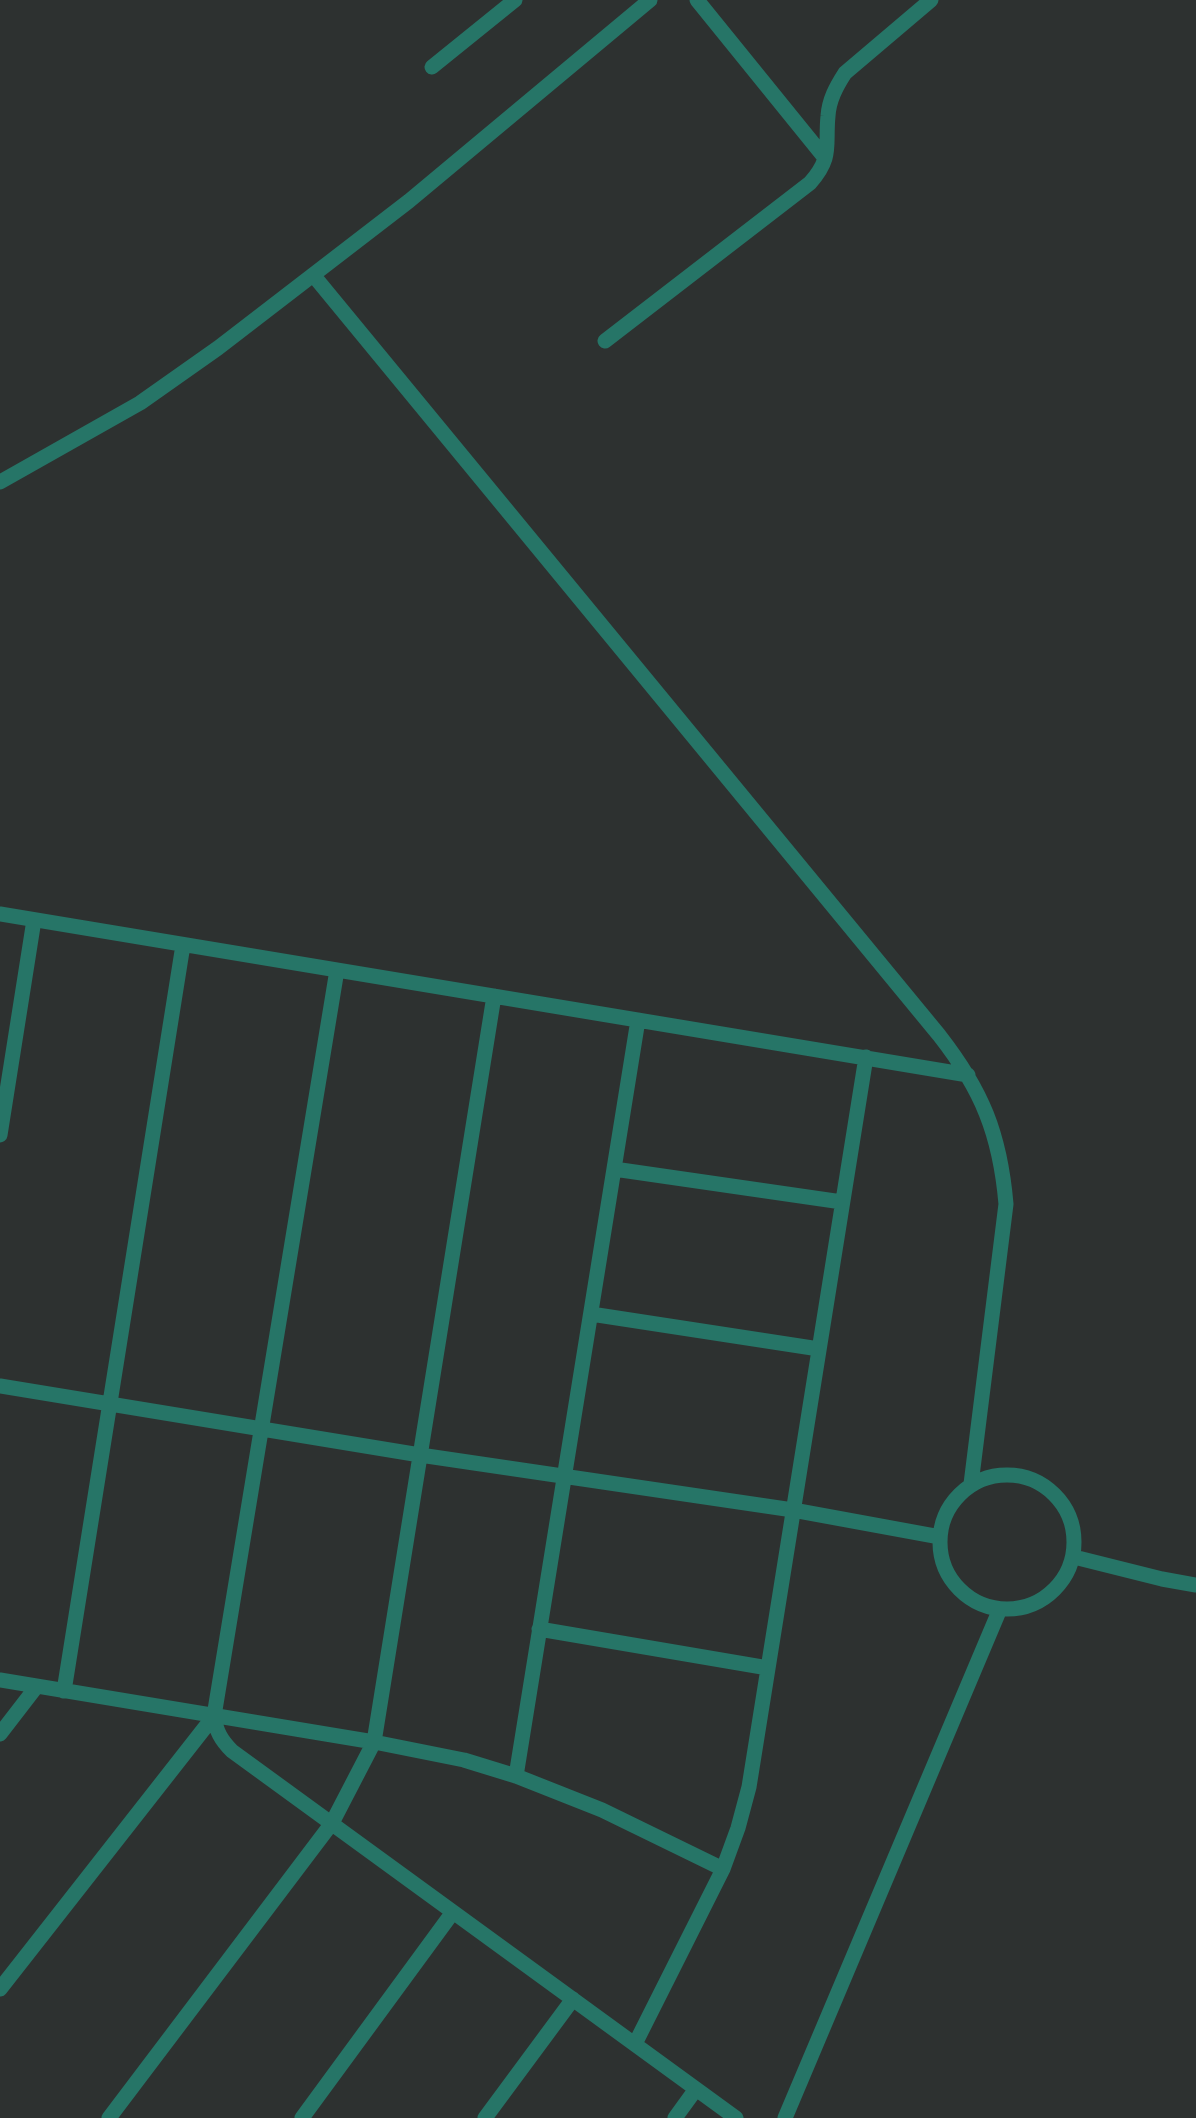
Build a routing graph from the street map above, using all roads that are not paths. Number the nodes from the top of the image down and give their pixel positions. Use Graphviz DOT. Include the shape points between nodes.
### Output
graph roads {
  1 [pos="516,0"];
  2 [pos="650,0"];
  3 [pos="698,0"];
  4 [pos="931,0"];
  5 [pos="432,67"];
  6 [pos="825,158"];
  7 [pos="314,276"];
  8 [pos="605,341"];
  9 [pos="0,482"];
  10 [pos="0,914"];
  11 [pos="34,920"];
  12 [pos="183,945"];
  13 [pos="337,970"];
  14 [pos="494,996"];
  15 [pos="638,1020"];
  16 [pos="866,1057"];
  17 [pos="968,1075"];
  18 [pos="0,1135"];
  19 [pos="614,1169"];
  20 [pos="842,1202"];
  21 [pos="591,1314"];
  22 [pos="819,1349"];
  23 [pos="0,1386"];
  24 [pos="109,1404"];
  25 [pos="261,1429"];
  26 [pos="420,1455"];
  27 [pos="564,1476"];
  28 [pos="971,1485"];
  29 [pos="793,1510"];
  30 [pos="940,1537"];
  31 [pos="1074,1557"];
  32 [pos="1196,1585"];
  33 [pos="1000,1609"];
  34 [pos="539,1629"];
  35 [pos="768,1668"];
  36 [pos="0,1680"];
  37 [pos="37,1686"];
  38 [pos="64,1691"];
  39 [pos="214,1716"];
  40 [pos="0,1734"];
  41 [pos="374,1742"];
  42 [pos="516,1776"];
  43 [pos="332,1823"];
  44 [pos="723,1869"];
  45 [pos="453,1912"];
  46 [pos="0,1989"];
  47 [pos="573,1999"];
  48 [pos="635,2044"];
  49 [pos="696,2089"];
  50 [pos="109,2118"];
  51 [pos="302,2118"];
  52 [pos="485,2118"];
  53 [pos="675,2118"];
  54 [pos="736,2118"];
  55 [pos="785,2118"];
  1 -- 5 [label="street"];
  2 -- 7 [label="street"];
  3 -- 6 [label="street"];
  4 -- 6 [label="street" via="845,73 831,101"];
  6 -- 8 [label="street" via="810,183"];
  7 -- 9 [label="street" via="140,403"];
  7 -- 17 [label="street"];
  10 -- 11 [label="street"];
  11 -- 12 [label="street"];
  11 -- 18 [label="street"];
  12 -- 13 [label="street"];
  12 -- 24 [label="street"];
  13 -- 14 [label="street"];
  13 -- 25 [label="street"];
  14 -- 15 [label="street"];
  14 -- 26 [label="street"];
  15 -- 16 [label="street"];
  15 -- 19 [label="street"];
  16 -- 17 [label="street"];
  16 -- 20 [label="street"];
  17 -- 28 [label="street" via="997,1144 1006,1204"];
  19 -- 20 [label="street"];
  19 -- 21 [label="street"];
  20 -- 22 [label="street"];
  21 -- 22 [label="street"];
  21 -- 27 [label="street"];
  22 -- 29 [label="street"];
  23 -- 24 [label="street"];
  24 -- 25 [label="street"];
  24 -- 38 [label="street"];
  25 -- 26 [label="street"];
  25 -- 39 [label="street"];
  26 -- 27 [label="street"];
  26 -- 41 [label="street"];
  27 -- 29 [label="street"];
  27 -- 34 [label="street"];
  28 -- 30 [label="street" via="949,1507"];
  28 -- 31 [label="street" via="1001,1474 1032,1479 1047,1487 1058,1497 1073,1525"];
  29 -- 30 [label="street"];
  29 -- 35 [label="street"];
  30 -- 33 [label="street" via="944,1566 951,1579 973,1600"];
  31 -- 32 [label="street"];
  31 -- 33 [label="street" via="1059,1586 1047,1597 1033,1605"];
  33 -- 55 [label="street"];
  34 -- 35 [label="street"];
  34 -- 42 [label="street"];
  35 -- 44 [label="street" via="749,1787"];
  36 -- 37 [label="street"];
  37 -- 38 [label="street"];
  37 -- 40 [label="street"];
  38 -- 39 [label="street"];
  39 -- 41 [label="street"];
  39 -- 43 [label="street" via="222,1741 232,1751"];
  39 -- 46 [label="street"];
  41 -- 42 [label="street" via="464,1760"];
  41 -- 43 [label="street"];
  42 -- 44 [label="street" via="602,1810"];
  43 -- 45 [label="street"];
  43 -- 50 [label="street"];
  44 -- 48 [label="street"];
  45 -- 47 [label="street"];
  45 -- 51 [label="street"];
  47 -- 48 [label="street"];
  47 -- 52 [label="street"];
  48 -- 49 [label="street"];
  49 -- 53 [label="street"];
  49 -- 54 [label="street"];
}
